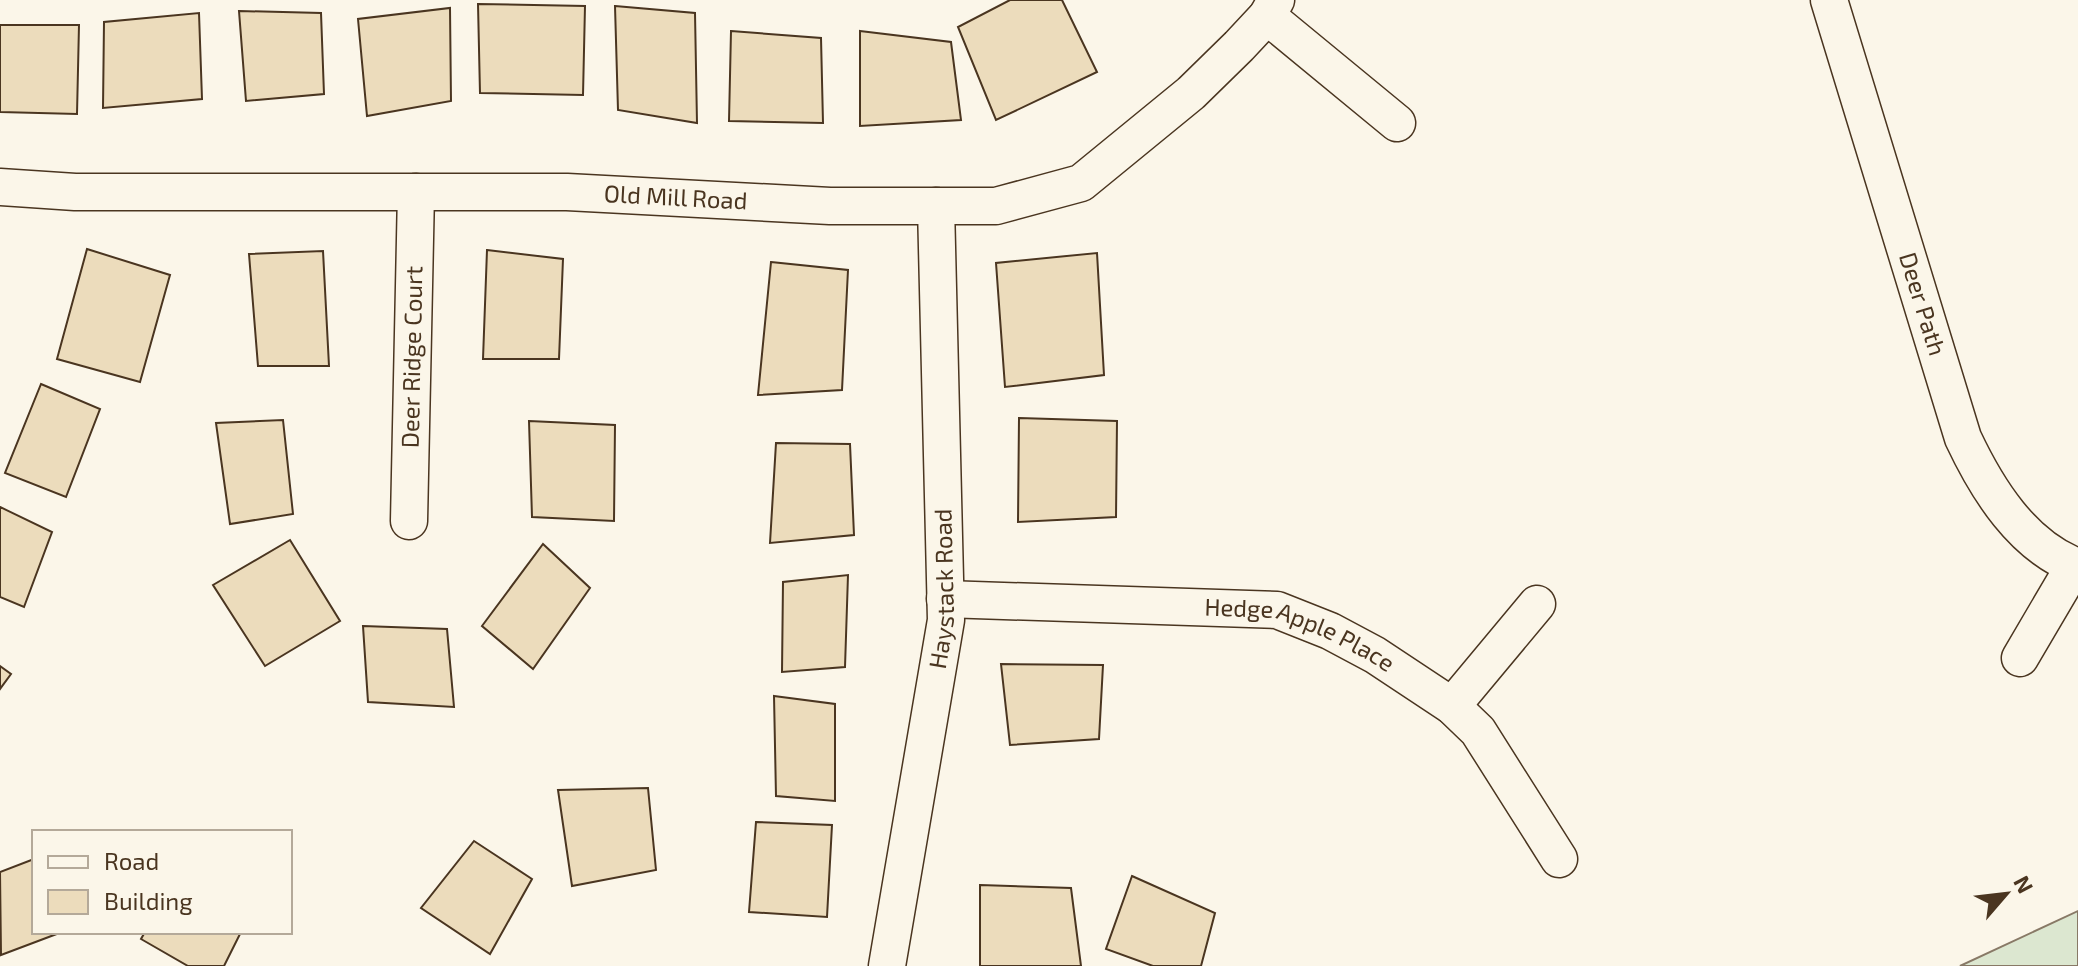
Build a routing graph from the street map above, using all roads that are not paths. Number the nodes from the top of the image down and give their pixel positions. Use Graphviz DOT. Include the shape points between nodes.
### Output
graph roads {
  1 [pos="1829,0"];
  2 [pos="1271,8"];
  3 [pos="1397,123"];
  4 [pos="1,191"];
  5 [pos="416,192"];
  6 [pos="936,206"];
  7 [pos="409,521"];
  8 [pos="2076,566"];
  9 [pos="945,599"];
  10 [pos="1537,604"];
  11 [pos="2020,658"];
  12 [pos="1452,706"];
  13 [pos="1559,859"];
  14 [pos="887,966"];
  1 -- 8 [label="street, Deer Path" via="1963,438 1984,481 2012,516 2039,545"];
  2 -- 3 [label="street"];
  2 -- 6 [label="street, Old Mill Road" via="1191,93 1081,183 996,206"];
  4 -- 5 [label="street, Old Mill Road"];
  5 -- 6 [label="street, Old Mill Road" via="567,192 830,206"];
  5 -- 7 [label="street, Deer Ridge Court"];
  6 -- 9 [label="street, Haystack Road"];
  8 -- 11 [label="street"];
  9 -- 12 [label="street, Hedge Apple Place" via="1277,610 1375,655"];
  9 -- 14 [label="street, Haystack Road" via="946,620"];
  10 -- 12 [label="street"];
  12 -- 13 [label="street, Hedge Apple Place" via="1478,731"];
}
